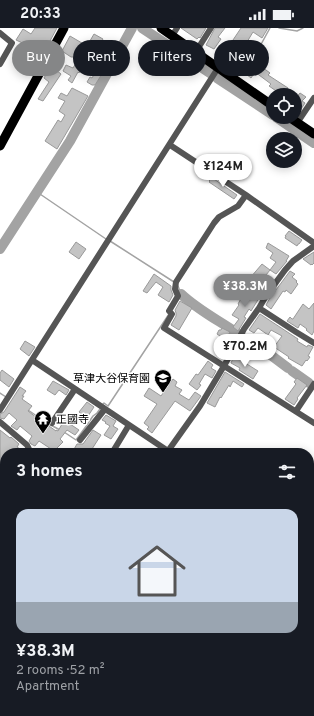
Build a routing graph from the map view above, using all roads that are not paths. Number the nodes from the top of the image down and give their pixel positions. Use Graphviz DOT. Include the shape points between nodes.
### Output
graph roads {
  1 [pos="64,28"];
  2 [pos="160,28"];
  3 [pos="211,28"];
  4 [pos="175,32"];
  5 [pos="0,33"];
  6 [pos="183,40"];
  7 [pos="204,40"];
  8 [pos="0,64"];
  9 [pos="214,74"];
  10 [pos="230,76"];
  11 [pos="314,98"];
  12 [pos="266,101"];
  13 [pos="302,117"];
  14 [pos="299,124"];
  15 [pos="314,134"];
  16 [pos="170,145"];
  17 [pos="0,146"];
  18 [pos="246,195"];
  19 [pos="314,244"];
  20 [pos="259,308"];
  21 [pos="314,343"];
  22 [pos="32,360"];
  23 [pos="224,366"];
  24 [pos="314,384"];
  25 [pos="75,389"];
  26 [pos="105,408"];
  27 [pos="0,410"];
  28 [pos="296,411"];
  29 [pos="0,422"];
  30 [pos="52,423"];
  31 [pos="314,423"];
  32 [pos="129,425"];
  33 [pos="80,440"];
  34 [pos="28,448"];
  35 [pos="115,448"];
  36 [pos="164,448"];
  37 [pos="173,448"];
  1 -- 17 [label="main road"];
  2 -- 4 [label="main road"];
  3 -- 7 [label="street"];
  4 -- 6 [label="main road"];
  5 -- 8 [label="street" via="12,43"];
  9 -- 16 [label="street"];
  10 -- 12 [label="main road"];
  11 -- 13 [label="street"];
  14 -- 15 [label="main road"];
  16 -- 18 [label="street"];
  16 -- 22 [label="street"];
  18 -- 19 [label="street"];
  18 -- 23 [label="street" via="238,206 214,222 176,282 178,296 169,311 172,314 164,328"];
  19 -- 20 [label="street" via="293,261"];
  20 -- 21 [label="street"];
  20 -- 23 [label="street"];
  22 -- 25 [label="street"];
  22 -- 27 [label="street"];
  23 -- 28 [label="street"];
  23 -- 37 [label="street"];
  24 -- 28 [label="street"];
  25 -- 26 [label="street"];
  25 -- 30 [label="street"];
  26 -- 32 [label="street"];
  26 -- 33 [label="street"];
  28 -- 31 [label="street"];
  29 -- 34 [label="street"];
  32 -- 35 [label="street"];
  32 -- 36 [label="street"];
}
